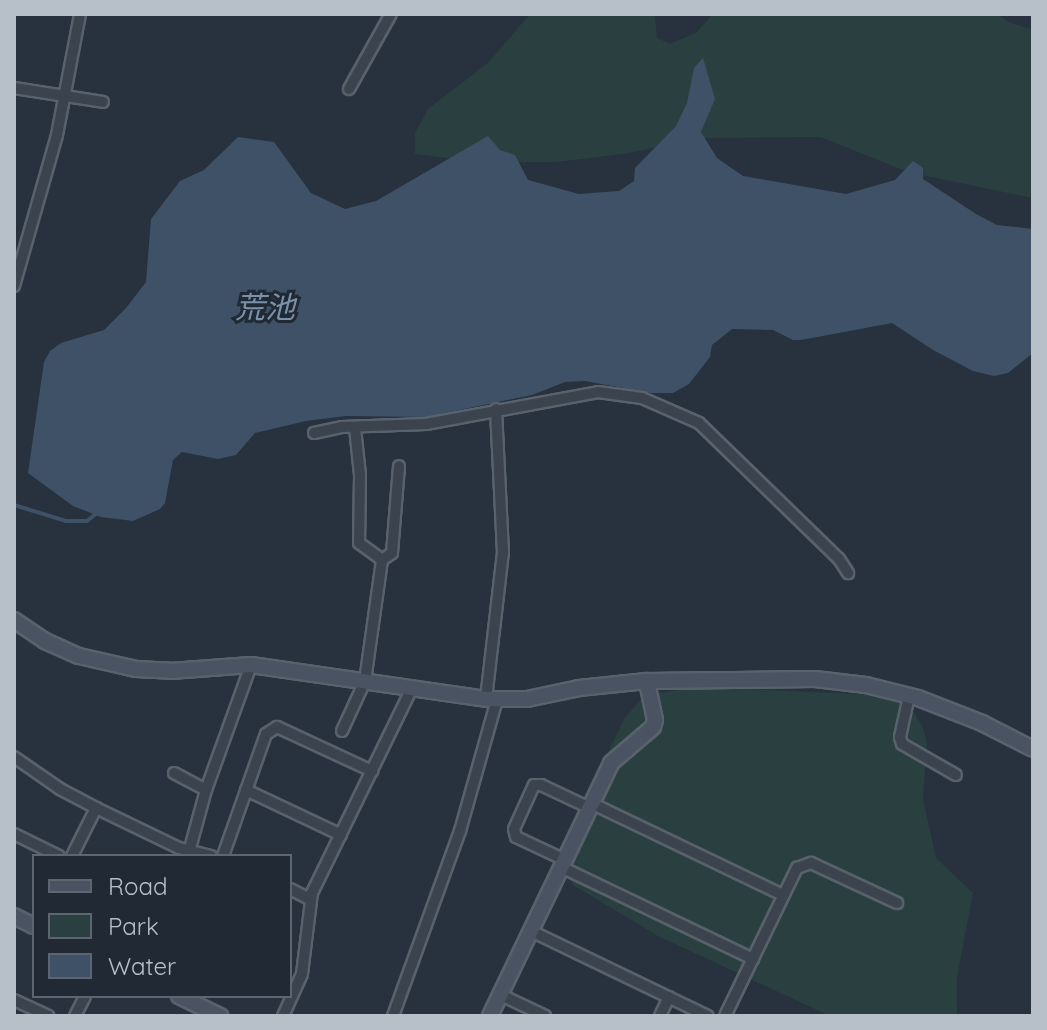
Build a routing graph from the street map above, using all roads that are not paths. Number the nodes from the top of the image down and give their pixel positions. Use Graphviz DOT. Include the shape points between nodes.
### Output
graph roads {
  1 [pos="80,14"];
  2 [pos="391,14"];
  3 [pos="14,88"];
  4 [pos="349,89"];
  5 [pos="65,96"];
  6 [pos="103,102"];
  7 [pos="18,261"];
  8 [pos="14,286"];
  9 [pos="496,409"];
  10 [pos="355,428"];
  11 [pos="314,433"];
  12 [pos="399,466"];
  13 [pos="382,560"];
  14 [pos="848,573"];
  15 [pos="14,620"];
  16 [pos="251,665"];
  17 [pos="365,681"];
  18 [pos="647,681"];
  19 [pos="412,688"];
  20 [pos="909,696"];
  21 [pos="492,699"];
  22 [pos="342,731"];
  23 [pos="1033,749"];
  24 [pos="14,757"];
  25 [pos="372,771"];
  26 [pos="174,773"];
  27 [pos="956,775"];
  28 [pos="206,790"];
  29 [pos="246,790"];
  30 [pos="592,806"];
  31 [pos="96,808"];
  32 [pos="14,834"];
  33 [pos="341,835"];
  34 [pos="189,852"];
  35 [pos="55,854"];
  36 [pos="73,854"];
  37 [pos="200,854"];
  38 [pos="224,854"];
  39 [pos="563,864"];
  40 [pos="292,890"];
  41 [pos="783,895"];
  42 [pos="310,899"];
  43 [pos="897,903"];
  44 [pos="14,916"];
  45 [pos="32,925"];
  46 [pos="531,931"];
  47 [pos="753,959"];
  48 [pos="292,969"];
  49 [pos="302,974"];
  50 [pos="501,995"];
  51 [pos="292,996"];
  52 [pos="669,997"];
  53 [pos="84,998"];
  54 [pos="183,998"];
  55 [pos="14,1000"];
  56 [pos="49,1016"];
  57 [pos="75,1016"];
  58 [pos="220,1016"];
  59 [pos="393,1016"];
  60 [pos="490,1016"];
  61 [pos="545,1016"];
  62 [pos="660,1016"];
  63 [pos="708,1016"];
  64 [pos="725,1016"];
  1 -- 5 [label="street"];
  2 -- 4 [label="street"];
  3 -- 5 [label="street"];
  5 -- 6 [label="street"];
  5 -- 7 [label="street"];
  7 -- 8 [label="street"];
  9 -- 10 [label="street" via="426,424"];
  9 -- 14 [label="street" via="598,392 642,398 689,416"];
  9 -- 21 [label="street" via="503,553"];
  10 -- 11 [label="street"];
  10 -- 13 [label="street" via="359,543"];
  12 -- 13 [label="street" via="392,553"];
  13 -- 17 [label="street"];
  15 -- 16 [label="street" via="60,649 112,664 171,671"];
  16 -- 17 [label="street"];
  16 -- 28 [label="street"];
  17 -- 19 [label="street"];
  17 -- 22 [label="street"];
  18 -- 20 [label="street" via="815,679"];
  18 -- 21 [label="street" via="527,699"];
  18 -- 30 [label="street" via="653,727 616,756"];
  19 -- 21 [label="street"];
  19 -- 25 [label="street"];
  20 -- 23 [label="street"];
  20 -- 27 [label="street" via="902,744"];
  21 -- 59 [label="street" via="460,831"];
  24 -- 31 [label="street"];
  25 -- 29 [label="street" via="278,726 266,734"];
  25 -- 33 [label="street"];
  26 -- 28 [label="street"];
  28 -- 34 [label="street"];
  29 -- 33 [label="street"];
  29 -- 38 [label="street"];
  30 -- 39 [label="street"];
  30 -- 39 [label="street" via="534,785 514,829 516,837"];
  30 -- 41 [label="street"];
  31 -- 34 [label="street"];
  31 -- 36 [label="street"];
  32 -- 35 [label="street"];
  33 -- 42 [label="street"];
  34 -- 37 [label="street"];
  39 -- 46 [label="street"];
  39 -- 47 [label="street"];
  40 -- 42 [label="street"];
  41 -- 43 [label="street" via="797,868 809,862"];
  41 -- 47 [label="street"];
  42 -- 49 [label="street"];
  44 -- 45 [label="street"];
  46 -- 50 [label="street"];
  46 -- 52 [label="street"];
  47 -- 64 [label="street"];
  48 -- 49 [label="street"];
  49 -- 51 [label="street"];
  50 -- 60 [label="street"];
  50 -- 61 [label="street"];
  52 -- 62 [label="street"];
  52 -- 63 [label="street"];
  53 -- 57 [label="street"];
  54 -- 58 [label="street"];
  55 -- 56 [label="street"];
}
